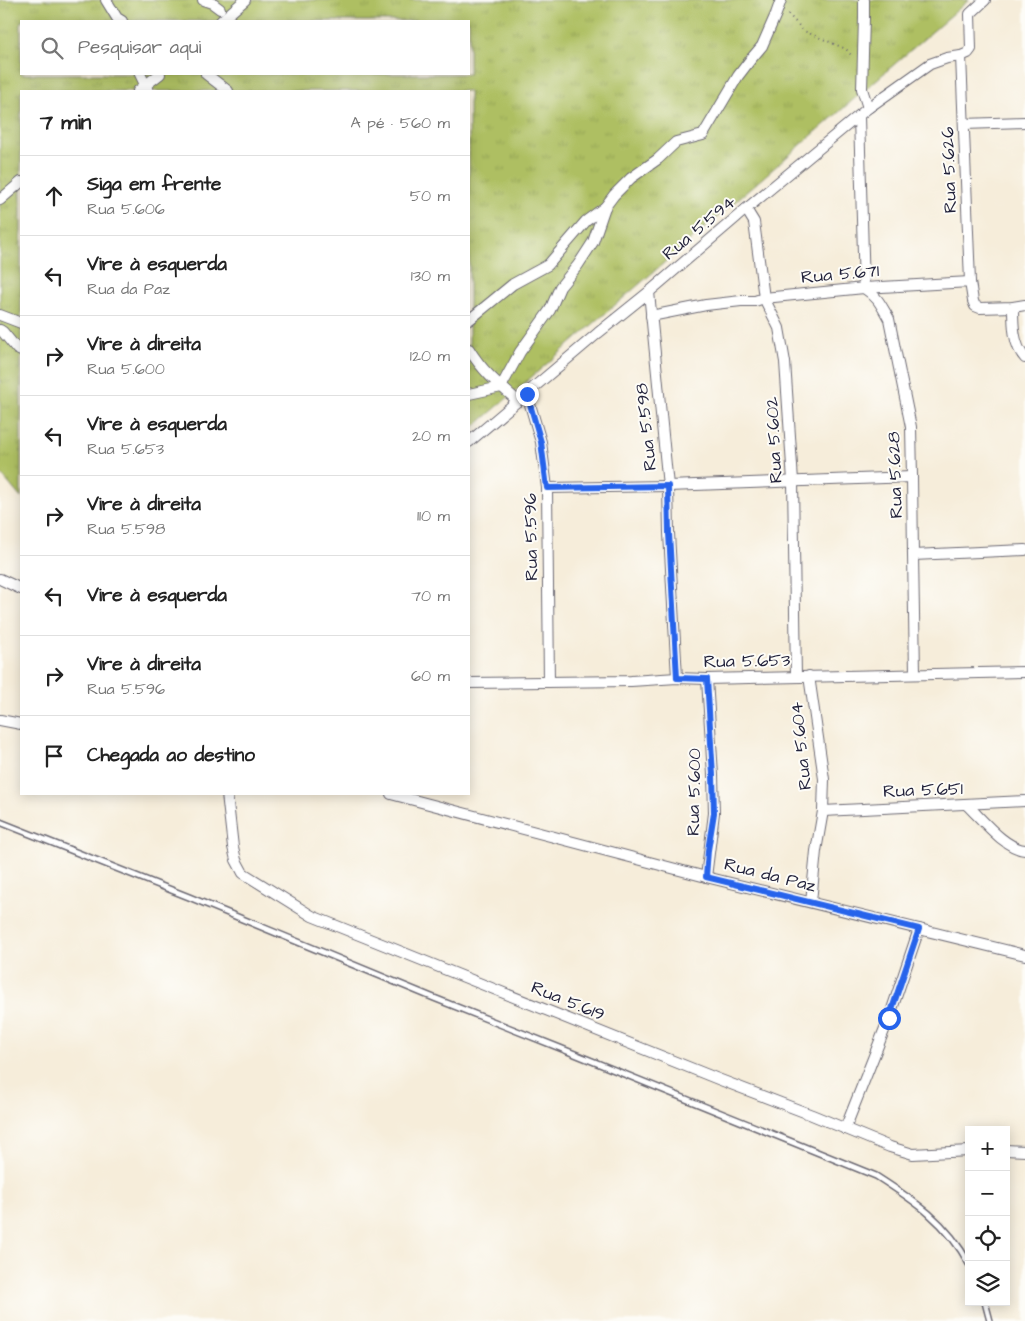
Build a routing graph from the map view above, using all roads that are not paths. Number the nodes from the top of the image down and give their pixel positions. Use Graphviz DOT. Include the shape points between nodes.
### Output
graph roads {
  1 [pos="106,0"];
  2 [pos="202,0"];
  3 [pos="244,0"];
  4 [pos="864,0"];
  5 [pos="985,0"];
  6 [pos="778,2"];
  7 [pos="220,8"];
  8 [pos="119,20"];
  9 [pos="222,20"];
  10 [pos="961,56"];
  11 [pos="140,75"];
  12 [pos="159,75"];
  13 [pos="207,75"];
  14 [pos="144,89"];
  15 [pos="227,90"];
  16 [pos="868,108"];
  17 [pos="858,117"];
  18 [pos="1025,122"];
  19 [pos="964,124"];
  20 [pos="20,183"];
  21 [pos="0,200"];
  22 [pos="604,207"];
  23 [pos="746,209"];
  24 [pos="970,282"];
  25 [pos="864,288"];
  26 [pos="649,292"];
  27 [pos="764,298"];
  28 [pos="1025,305"];
  29 [pos="1013,307"];
  30 [pos="0,315"];
  31 [pos="651,316"];
  32 [pos="470,319"];
  33 [pos="20,323"];
  34 [pos="0,330"];
  35 [pos="20,350"];
  36 [pos="470,351"];
  37 [pos="1025,358"];
  38 [pos="501,387"];
  39 [pos="470,394"];
  40 [pos="527,394"];
  41 [pos="518,401"];
  42 [pos="470,441"];
  43 [pos="912,477"];
  44 [pos="793,481"];
  45 [pos="668,486"];
  46 [pos="547,488"];
  47 [pos="1025,550"];
  48 [pos="913,555"];
  49 [pos="0,579"];
  50 [pos="20,588"];
  51 [pos="1025,672"];
  52 [pos="915,673"];
  53 [pos="796,676"];
  54 [pos="809,676"];
  55 [pos="677,678"];
  56 [pos="707,679"];
  57 [pos="549,682"];
  58 [pos="470,683"];
  59 [pos="0,720"];
  60 [pos="20,724"];
  61 [pos="227,795"];
  62 [pos="395,795"];
  63 [pos="1025,801"];
  64 [pos="967,804"];
  65 [pos="823,811"];
  66 [pos="0,822"];
  67 [pos="1025,850"];
  68 [pos="706,877"];
  69 [pos="811,902"];
  70 [pos="919,929"];
  71 [pos="1025,955"];
  72 [pos="845,1129"];
  73 [pos="1010,1150"];
  74 [pos="965,1151"];
  75 [pos="1025,1151"];
  76 [pos="967,1261"];
  77 [pos="985,1306"];
  78 [pos="990,1321"];
  1 -- 8 [label="street"];
  2 -- 7 [label="street"];
  3 -- 9 [label="street"];
  4 -- 16 [label="street" via="862,89"];
  5 -- 10 [label="street" via="970,14 970,51"];
  6 -- 22 [label="street" via="762,46 738,76 703,135 676,142 631,178"];
  10 -- 16 [label="street, Rua 5.594" via="930,64"];
  10 -- 19 [label="street, Rua 5.626"];
  11 -- 14 [label="street"];
  12 -- 14 [label="street"];
  13 -- 15 [label="street"];
  16 -- 17 [label="street, Rua 5.594"];
  17 -- 23 [label="street, Rua 5.594"];
  17 -- 25 [label="street"];
  18 -- 19 [label="street"];
  19 -- 24 [label="street, Rua 5.626"];
  20 -- 21 [label="street"];
  22 -- 32 [label="street" via="586,221 548,265 513,284"];
  22 -- 38 [label="street" via="593,242 560,287 550,310 520,352"];
  23 -- 26 [label="street, Rua 5.594"];
  23 -- 27 [label="street, Rua 5.602" via="754,222"];
  24 -- 25 [label="street, Rua 5.671"];
  24 -- 29 [label="street" via="975,306"];
  25 -- 27 [label="street, Rua 5.671"];
  25 -- 43 [label="street, Rua 5.628" via="882,305 892,331 910,427"];
  26 -- 31 [label="street, Rua 5.598"];
  26 -- 40 [label="street, Rua 5.594"];
  27 -- 31 [label="street, Rua 5.671"];
  27 -- 44 [label="street, Rua 5.602" via="779,328 785,362"];
  28 -- 29 [label="street"];
  29 -- 37 [label="street" via="1013,330"];
  30 -- 33 [label="street"];
  31 -- 45 [label="street, Rua 5.598"];
  34 -- 35 [label="street"];
  36 -- 38 [label="street" via="478,364"];
  38 -- 39 [label="street"];
  38 -- 41 [label="street"];
  40 -- 41 [label="street, Rua 5.594"];
  40 -- 46 [label="street, Rua 5.596" via="541,442"];
  41 -- 42 [label="street, Rua 5.594"];
  43 -- 44 [label="street"];
  43 -- 48 [label="street, Rua 5.628"];
  44 -- 45 [label="street"];
  44 -- 53 [label="street, Rua 5.602"];
  45 -- 46 [label="street"];
  45 -- 55 [label="street, Rua 5.598"];
  46 -- 57 [label="street, Rua 5.596"];
  47 -- 48 [label="street"];
  48 -- 52 [label="street, Rua 5.628"];
  49 -- 50 [label="street"];
  51 -- 52 [label="street, Rua 5.653"];
  52 -- 54 [label="street, Rua 5.653"];
  53 -- 54 [label="street, Rua 5.653"];
  53 -- 56 [label="street, Rua 5.653"];
  54 -- 65 [label="street, Rua 5.604" via="824,779"];
  55 -- 56 [label="street, Rua 5.653"];
  55 -- 57 [label="street, Rua 5.653"];
  56 -- 68 [label="street, Rua 5.600" via="714,813"];
  57 -- 58 [label="street, Rua 5.653"];
  59 -- 60 [label="street"];
  61 -- 72 [label="street, Rua 5.619" via="233,847 243,873 312,916"];
  62 -- 68 [label="street, Rua da Paz"];
  63 -- 64 [label="street, Rua 5.651"];
  64 -- 65 [label="street, Rua 5.651"];
  64 -- 67 [label="street" via="1006,842"];
  65 -- 69 [label="street, Rua 5.604"];
  66 -- 76 [label="lane" via="876,1176 938,1221"];
  68 -- 69 [label="street, Rua da Paz"];
  69 -- 70 [label="street, Rua da Paz"];
  70 -- 71 [label="street, Rua da Paz"];
  70 -- 72 [label="street" via="889,1018"];
  72 -- 74 [label="street, Rua 5.619" via="913,1154"];
  73 -- 75 [label="street"];
  77 -- 78 [label="lane"];
}
